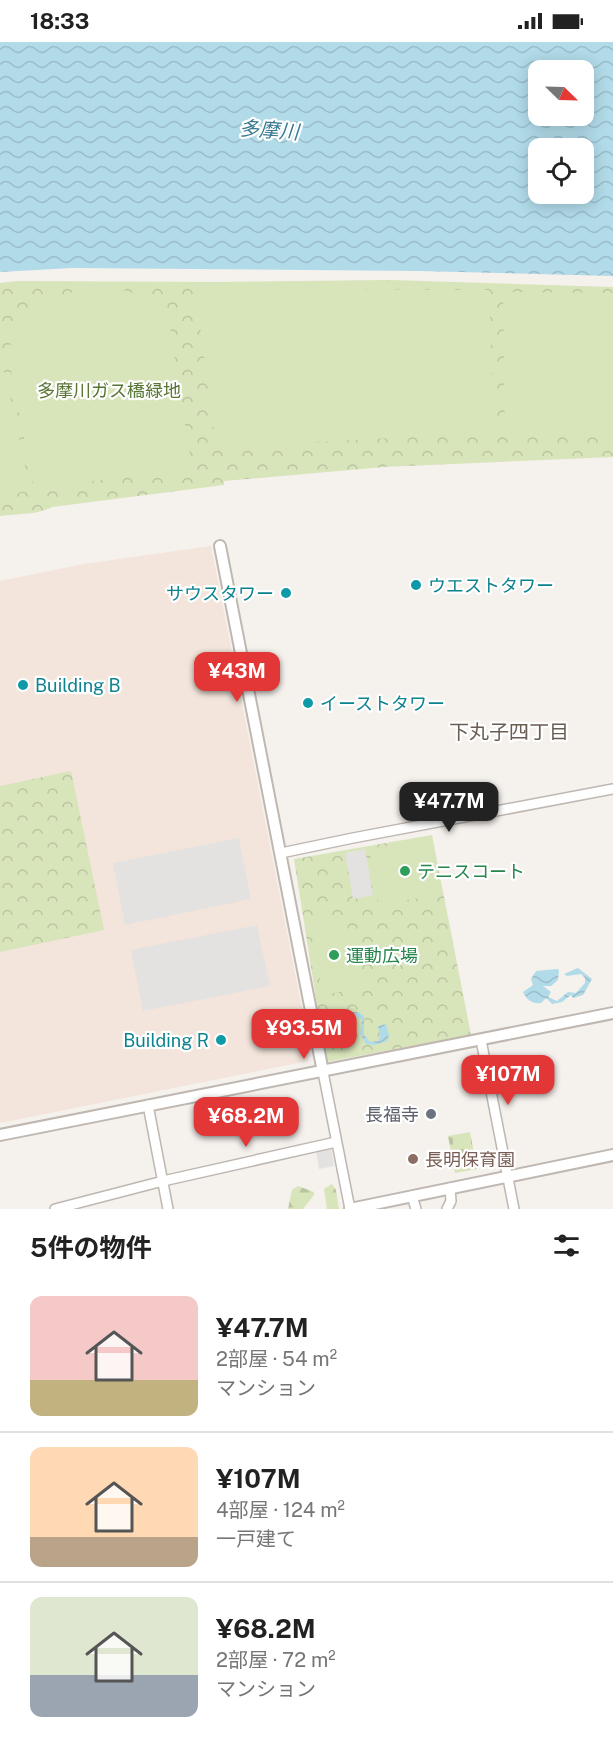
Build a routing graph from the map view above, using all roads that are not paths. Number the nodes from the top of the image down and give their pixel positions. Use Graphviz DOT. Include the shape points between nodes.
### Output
graph roads {
  1 [pos="220,546"];
  2 [pos="613,789"];
  3 [pos="281,853"];
  4 [pos="613,1013"];
  5 [pos="481,1040"];
  6 [pos="323,1072"];
  7 [pos="148,1105"];
  8 [pos="0,1135"];
  9 [pos="336,1142"];
  10 [pos="613,1155"];
  11 [pos="508,1177"];
  12 [pos="163,1181"];
  13 [pos="450,1188"];
  14 [pos="412,1196"];
  15 [pos="55,1209"];
  16 [pos="168,1209"];
  17 [pos="350,1209"];
  18 [pos="416,1209"];
  19 [pos="447,1209"];
  20 [pos="514,1209"];
  1 -- 3 [label="street"];
  2 -- 3 [label="street"];
  3 -- 6 [label="street"];
  4 -- 5 [label="street"];
  5 -- 6 [label="street"];
  5 -- 11 [label="street"];
  6 -- 7 [label="street"];
  6 -- 9 [label="street"];
  7 -- 8 [label="street"];
  7 -- 12 [label="street"];
  9 -- 12 [label="street"];
  9 -- 17 [label="street"];
  10 -- 11 [label="street"];
  11 -- 13 [label="street"];
  11 -- 20 [label="street"];
  12 -- 15 [label="street"];
  12 -- 16 [label="street"];
  13 -- 14 [label="street"];
  13 -- 19 [label="street"];
  14 -- 17 [label="street"];
  14 -- 18 [label="street"];
}
